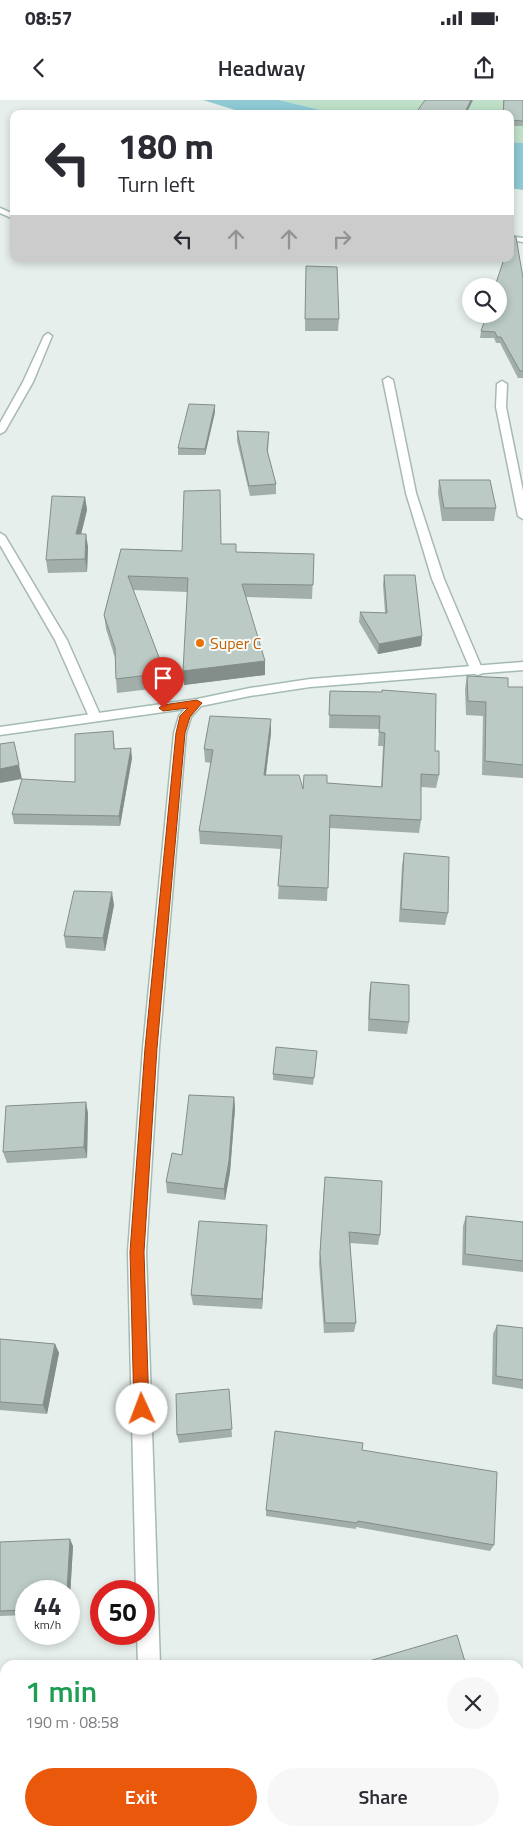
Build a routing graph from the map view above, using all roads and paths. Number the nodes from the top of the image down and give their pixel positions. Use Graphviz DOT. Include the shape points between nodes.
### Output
graph roads {
  1 [pos="48,336"];
  2 [pos="388,380"];
  3 [pos="502,384"];
  4 [pos="0,431"];
  5 [pos="523,516"];
  6 [pos="0,536"];
  7 [pos="523,666"];
  8 [pos="477,671"];
  9 [pos="197,703"];
  10 [pos="96,717"];
  11 [pos="0,731"];
  12 [pos="149,1660"];
  1 -- 4 [label="street" via="28,382"];
  2 -- 8 [label="street" via="411,493 438,579"];
  3 -- 5 [label="street" via="501,407"];
  6 -- 10 [label="street" via="61,640"];
  7 -- 8 [label="street"];
  8 -- 9 [label="street" via="310,683"];
  9 -- 10 [label="street"];
  9 -- 12 [label="street" via="185,716 180,733 151,1048 137,1252"];
  10 -- 11 [label="street"];
}
